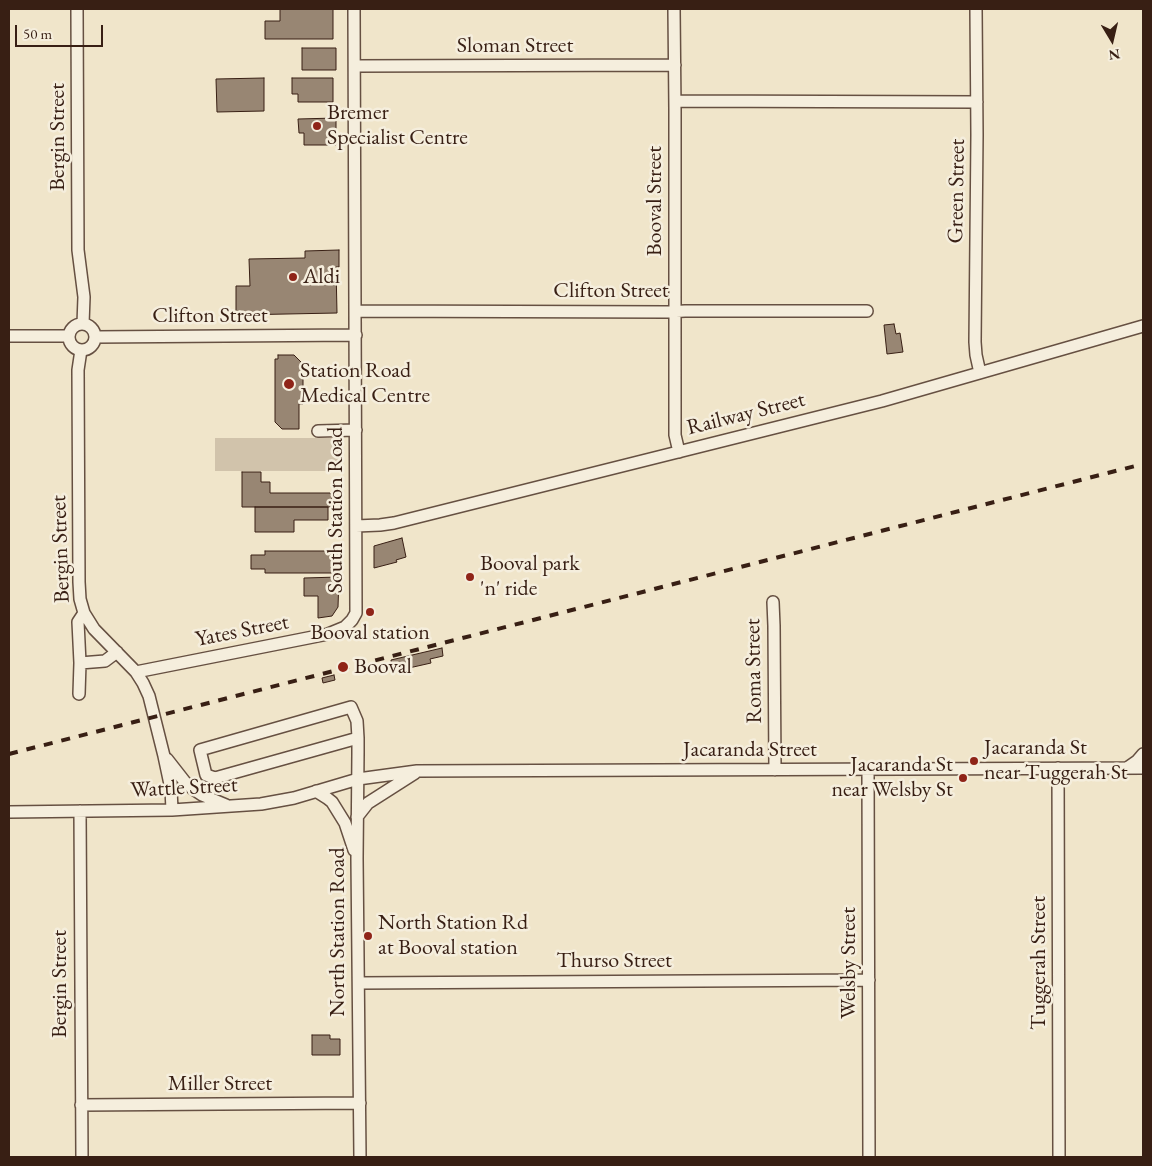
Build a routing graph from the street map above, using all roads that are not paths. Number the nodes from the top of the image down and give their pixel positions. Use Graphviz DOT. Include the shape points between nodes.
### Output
graph roads {
  1 [pos="77,9"];
  2 [pos="354,9"];
  3 [pos="674,9"];
  4 [pos="976,9"];
  5 [pos="675,65"];
  6 [pos="355,66"];
  7 [pos="675,101"];
  8 [pos="977,102"];
  9 [pos="675,311"];
  10 [pos="867,311"];
  11 [pos="356,312"];
  12 [pos="83,324"];
  13 [pos="1143,326"];
  14 [pos="356,335"];
  15 [pos="9,336"];
  16 [pos="70,336"];
  17 [pos="95,337"];
  18 [pos="81,350"];
  19 [pos="980,373"];
  20 [pos="356,430"];
  21 [pos="318,431"];
  22 [pos="679,452"];
  23 [pos="356,526"];
  24 [pos="772,602"];
  25 [pos="84,613"];
  26 [pos="352,620"];
  27 [pos="117,652"];
  28 [pos="80,663"];
  29 [pos="136,672"];
  30 [pos="79,694"];
  31 [pos="358,738"];
  32 [pos="1143,754"];
  33 [pos="164,756"];
  34 [pos="1058,768"];
  35 [pos="1127,768"];
  36 [pos="1143,768"];
  37 [pos="868,769"];
  38 [pos="775,770"];
  39 [pos="417,771"];
  40 [pos="358,779"];
  41 [pos="316,791"];
  42 [pos="231,806"];
  43 [pos="172,810"];
  44 [pos="80,811"];
  45 [pos="9,812"];
  46 [pos="358,817"];
  47 [pos="357,859"];
  48 [pos="869,980"];
  49 [pos="359,983"];
  50 [pos="360,1103"];
  51 [pos="81,1105"];
  52 [pos="82,1157"];
  53 [pos="360,1157"];
  54 [pos="869,1157"];
  55 [pos="1059,1157"];
  1 -- 12 [label="street, Bergin Street" via="78,250 84,297"];
  2 -- 6 [label="street, South Station Road"];
  3 -- 5 [label="street, Booval Street"];
  4 -- 8 [label="street, Green Street"];
  5 -- 6 [label="street, Sloman Street"];
  5 -- 7 [label="street, Booval Street"];
  6 -- 11 [label="street, South Station Road"];
  7 -- 8 [label="street"];
  7 -- 9 [label="street, Booval Street"];
  8 -- 19 [label="street, Green Street" via="975,342"];
  9 -- 10 [label="street, Clifton Street"];
  9 -- 11 [label="street, Clifton Street"];
  9 -- 22 [label="street, Booval Street" via="675,435"];
  11 -- 14 [label="street, South Station Road"];
  12 -- 16 [label="street" via="74,328"];
  12 -- 17 [label="street" via="91,328"];
  13 -- 19 [label="street, Railway Street"];
  14 -- 17 [label="street, Clifton Street"];
  14 -- 20 [label="street, South Station Road"];
  15 -- 16 [label="street"];
  16 -- 18 [label="street" via="73,346"];
  17 -- 18 [label="street" via="91,347"];
  18 -- 25 [label="street, Bergin Street" via="78,370 79,582"];
  19 -- 22 [label="street, Railway Street"];
  20 -- 21 [label="street"];
  20 -- 23 [label="street, South Station Road"];
  22 -- 23 [label="street, Railway Street" via="394,523"];
  23 -- 26 [label="street, South Station Road" via="357,610"];
  24 -- 38 [label="street, Roma Street"];
  25 -- 27 [label="street, Bergin Street" via="94,629"];
  25 -- 28 [label="street" via="78,622"];
  26 -- 29 [label="street, Yates Street" via="341,630 328,634"];
  27 -- 28 [label="street" via="105,661"];
  27 -- 29 [label="street, Bergin Street"];
  28 -- 30 [label="street"];
  29 -- 33 [label="street, Bergin Street" via="149,696"];
  31 -- 31 [label="street, North Station Road" via="357,721 351,707 200,750 206,776 215,778"];
  31 -- 40 [label="street, North Station Road"];
  32 -- 35 [label="street"];
  33 -- 42 [label="street" via="193,789"];
  33 -- 43 [label="street, Bergin Street"];
  34 -- 35 [label="street, Jacaranda Street"];
  34 -- 37 [label="street, Jacaranda Street"];
  34 -- 55 [label="street, Tuggerah Street"];
  35 -- 36 [label="street, Jacaranda Street"];
  37 -- 38 [label="street, Jacaranda Street"];
  37 -- 48 [label="street, Welsby Street"];
  38 -- 39 [label="street, Jacaranda Street"];
  39 -- 40 [label="street, Jacaranda Street"];
  39 -- 46 [label="street" via="368,803"];
  40 -- 41 [label="street, Wattle Street"];
  40 -- 46 [label="street, North Station Road"];
  41 -- 42 [label="street, Wattle Street" via="294,798"];
  41 -- 47 [label="street" via="332,802 345,823"];
  42 -- 43 [label="street, Wattle Street"];
  43 -- 44 [label="street, Wattle Street"];
  44 -- 45 [label="street, Wattle Street"];
  44 -- 51 [label="street, Bergin Street"];
  46 -- 47 [label="street, North Station Road"];
  47 -- 49 [label="street, North Station Road"];
  48 -- 49 [label="street, Thurso Street"];
  48 -- 54 [label="street, Welsby Street"];
  49 -- 50 [label="street, North Station Road"];
  50 -- 51 [label="street, Miller Street"];
  50 -- 53 [label="street, North Station Road"];
  51 -- 52 [label="street, Bergin Street"];
}
